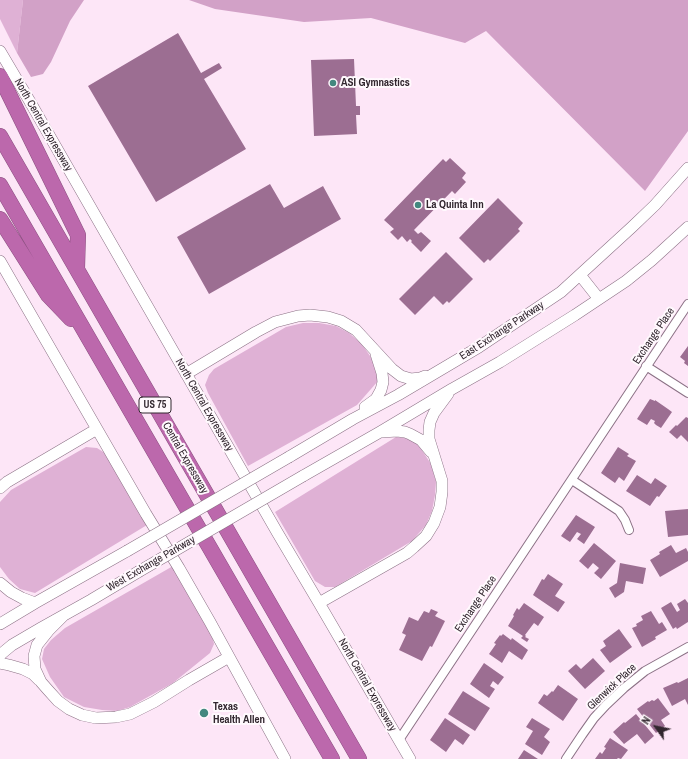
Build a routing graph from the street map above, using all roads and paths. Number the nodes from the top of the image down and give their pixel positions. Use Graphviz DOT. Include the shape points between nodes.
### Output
graph roads {
  1 [pos="0,51"];
  2 [pos="0,76"];
  3 [pos="0,136"];
  4 [pos="688,168"];
  5 [pos="0,184"];
  6 [pos="0,219"];
  7 [pos="688,227"];
  8 [pos="0,261"];
  9 [pos="77,270"];
  10 [pos="580,275"];
  11 [pos="599,299"];
  12 [pos="688,304"];
  13 [pos="88,337"];
  14 [pos="373,348"];
  15 [pos="646,366"];
  16 [pos="442,369"];
  17 [pos="186,374"];
  18 [pos="452,389"];
  19 [pos="688,393"];
  20 [pos="353,419"];
  21 [pos="97,429"];
  22 [pos="380,432"];
  23 [pos="434,456"];
  24 [pos="303,476"];
  25 [pos="572,480"];
  26 [pos="0,488"];
  27 [pos="629,530"];
  28 [pos="0,582"];
  29 [pos="35,603"];
  30 [pos="320,603"];
  31 [pos="63,616"];
  32 [pos="0,624"];
  33 [pos="688,647"];
  34 [pos="0,654"];
  35 [pos="229,657"];
  36 [pos="0,663"];
  37 [pos="41,682"];
  38 [pos="399,740"];
  39 [pos="285,759"];
  40 [pos="332,759"];
  41 [pos="359,759"];
  42 [pos="410,759"];
  43 [pos="566,759"];
  1 -- 17 [label="main road, North Central Expressway"];
  2 -- 9 [label="highway" via="78,235"];
  3 -- 9 [label="highway, Central Expressway / US 75"];
  4 -- 10 [label="main road, East Exchange Parkway" via="655,205"];
  5 -- 13 [label="highway, US 75"];
  6 -- 13 [label="highway" via="48,295"];
  7 -- 11 [label="main road, East Exchange Parkway" via="652,260"];
  8 -- 21 [label="main road"];
  9 -- 41 [label="highway, Central Expressway / US 75"];
  10 -- 11 [label="main road"];
  10 -- 16 [label="main road, East Exchange Parkway" via="561,292"];
  11 -- 18 [label="main road, East Exchange Parkway" via="500,362"];
  12 -- 15 [label="street, Exchange Place"];
  13 -- 40 [label="highway, US 75"];
  14 -- 16 [label="main road" via="401,376 420,378"];
  14 -- 17 [label="main road" via="356,330 341,321 328,317 298,316 275,322"];
  14 -- 20 [label="main road" via="382,373 381,390 376,399"];
  15 -- 19 [label="street"];
  15 -- 25 [label="street, Exchange Place"];
  16 -- 20 [label="main road, East Exchange Parkway"];
  17 -- 30 [label="main road, North Central Expressway"];
  18 -- 22 [label="main road, East Exchange Parkway"];
  18 -- 23 [label="main road" via="430,422"];
  20 -- 29 [label="main road, East Exchange Parkway, bridge"];
  21 -- 26 [label="main road"];
  21 -- 35 [label="main road"];
  22 -- 23 [label="main road" via="397,431 415,436"];
  22 -- 24 [label="main road, East Exchange Parkway"];
  23 -- 30 [label="main road" via="442,481 442,492 440,507 426,536 407,552"];
  24 -- 31 [label="main road, West Exchange Parkway, bridge"];
  25 -- 27 [label="street" via="620,511"];
  25 -- 38 [label="street, Exchange Place"];
  28 -- 29 [label="main road" via="11,592"];
  29 -- 32 [label="main road"];
  30 -- 38 [label="main road, North Central Expressway"];
  31 -- 34 [label="main road, West Exchange Parkway"];
  31 -- 37 [label="main road" via="48,630 34,656"];
  33 -- 43 [label="street, Glenwick Place" via="645,671 624,688 594,718"];
  35 -- 37 [label="main road" via="154,702 130,714 116,717 96,718 69,709"];
  35 -- 39 [label="main road"];
  36 -- 37 [label="main road" via="23,669"];
  38 -- 42 [label="main road, North Central Expressway"];
}
